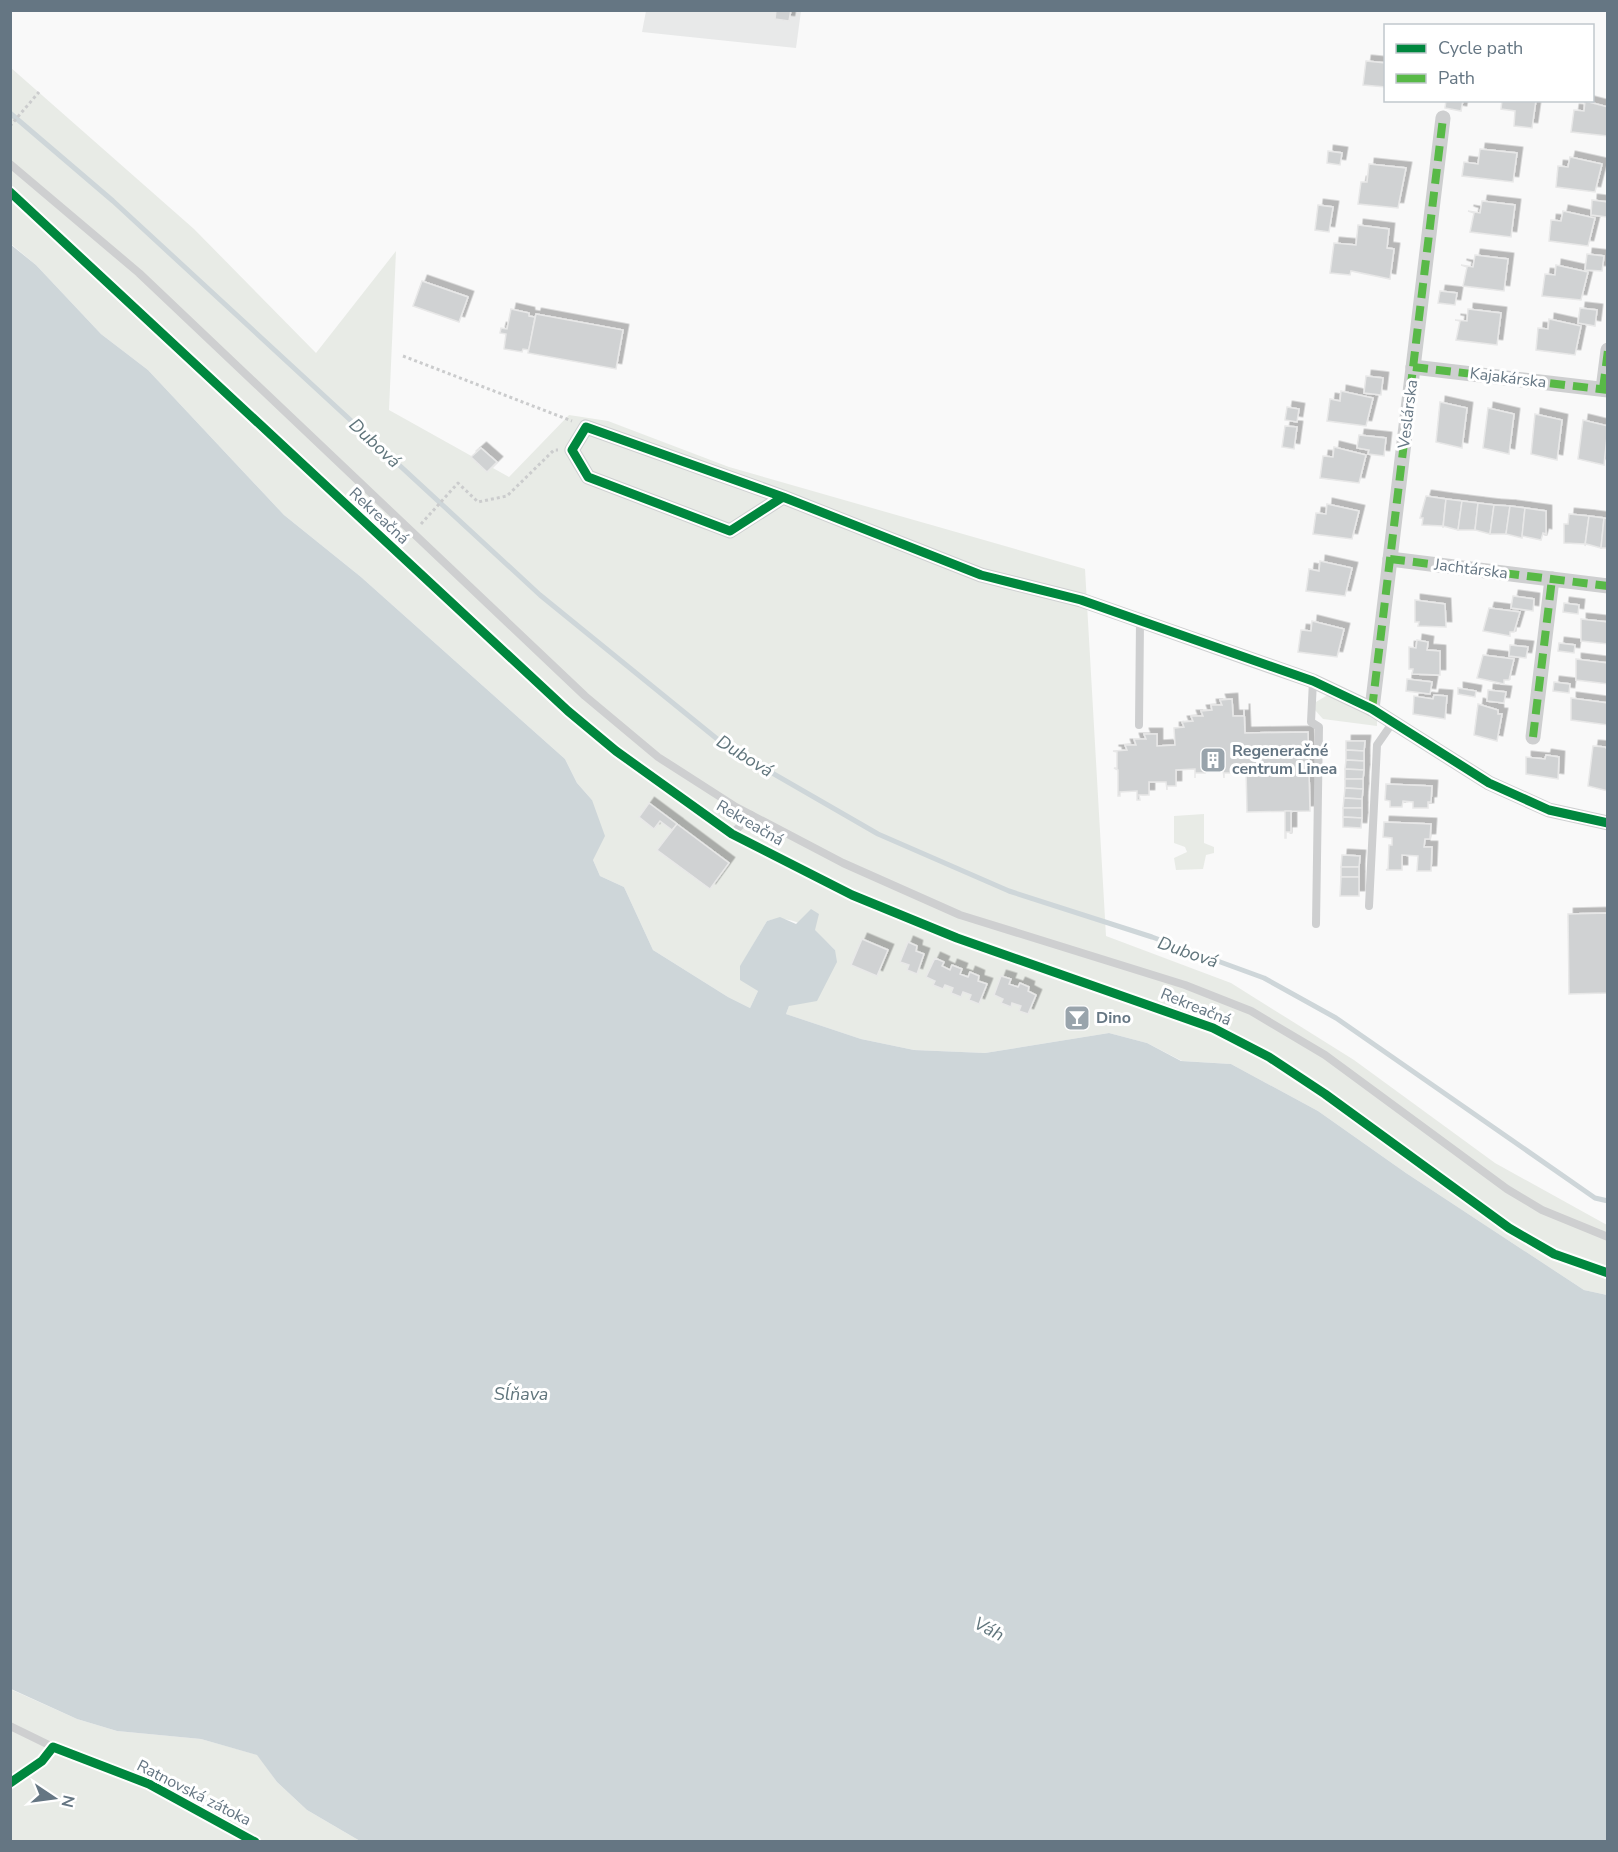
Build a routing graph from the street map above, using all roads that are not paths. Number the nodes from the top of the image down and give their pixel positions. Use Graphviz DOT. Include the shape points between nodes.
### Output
graph roads {
  1 [pos="1443,118"];
  2 [pos="10,164"];
  3 [pos="10,192"];
  4 [pos="1608,350"];
  5 [pos="1413,367"];
  6 [pos="1605,390"];
  7 [pos="783,497"];
  8 [pos="1390,559"];
  9 [pos="1552,579"];
  10 [pos="1608,586"];
  11 [pos="1140,621"];
  12 [pos="1313,681"];
  13 [pos="1372,709"];
  14 [pos="1393,722"];
  15 [pos="1139,725"];
  16 [pos="1533,737"];
  17 [pos="751,815"];
  18 [pos="1608,823"];
  19 [pos="732,834"];
  20 [pos="1369,906"];
  21 [pos="1316,924"];
  22 [pos="1608,1237"];
  23 [pos="1608,1273"];
  24 [pos="10,1726"];
  25 [pos="53,1747"];
  26 [pos="10,1783"];
  27 [pos="255,1842"];
  1 -- 5 [label="street, Veslárska"];
  2 -- 17 [label="lane" via="139,273 585,696 658,757"];
  3 -- 19 [label="lane, Rekreačná" via="568,711 616,751"];
  4 -- 6 [label="street, Kajakárska"];
  5 -- 6 [label="street, Kajakárska"];
  5 -- 8 [label="street, Veslárska"];
  7 -- 7 [label="street" via="586,427 572,450 588,477 730,531"];
  7 -- 11 [label="street" via="981,575 1081,600"];
  8 -- 9 [label="street, Jachtárska"];
  8 -- 13 [label="street, Veslárska"];
  9 -- 10 [label="street, Jachtárska"];
  9 -- 16 [label="street"];
  11 -- 12 [label="street"];
  11 -- 15 [label="lane"];
  12 -- 13 [label="street"];
  12 -- 21 [label="lane" via="1311,722 1319,728"];
  13 -- 14 [label="street"];
  14 -- 18 [label="street" via="1490,783 1549,810"];
  14 -- 20 [label="lane" via="1377,745"];
  17 -- 19 [label="lane"];
  17 -- 22 [label="lane" via="843,863 960,915 1185,985 1251,1011 1325,1055 1507,1189 1542,1210"];
  19 -- 23 [label="lane, Rekreačná" via="852,895 946,934 1213,1028 1269,1057 1325,1094 1509,1228 1554,1254"];
  24 -- 25 [label="lane, Ratnovská zátoka"];
  25 -- 26 [label="lane" via="42,1761"];
  25 -- 27 [label="lane, Ratnovská zátoka" via="149,1784"];
}
